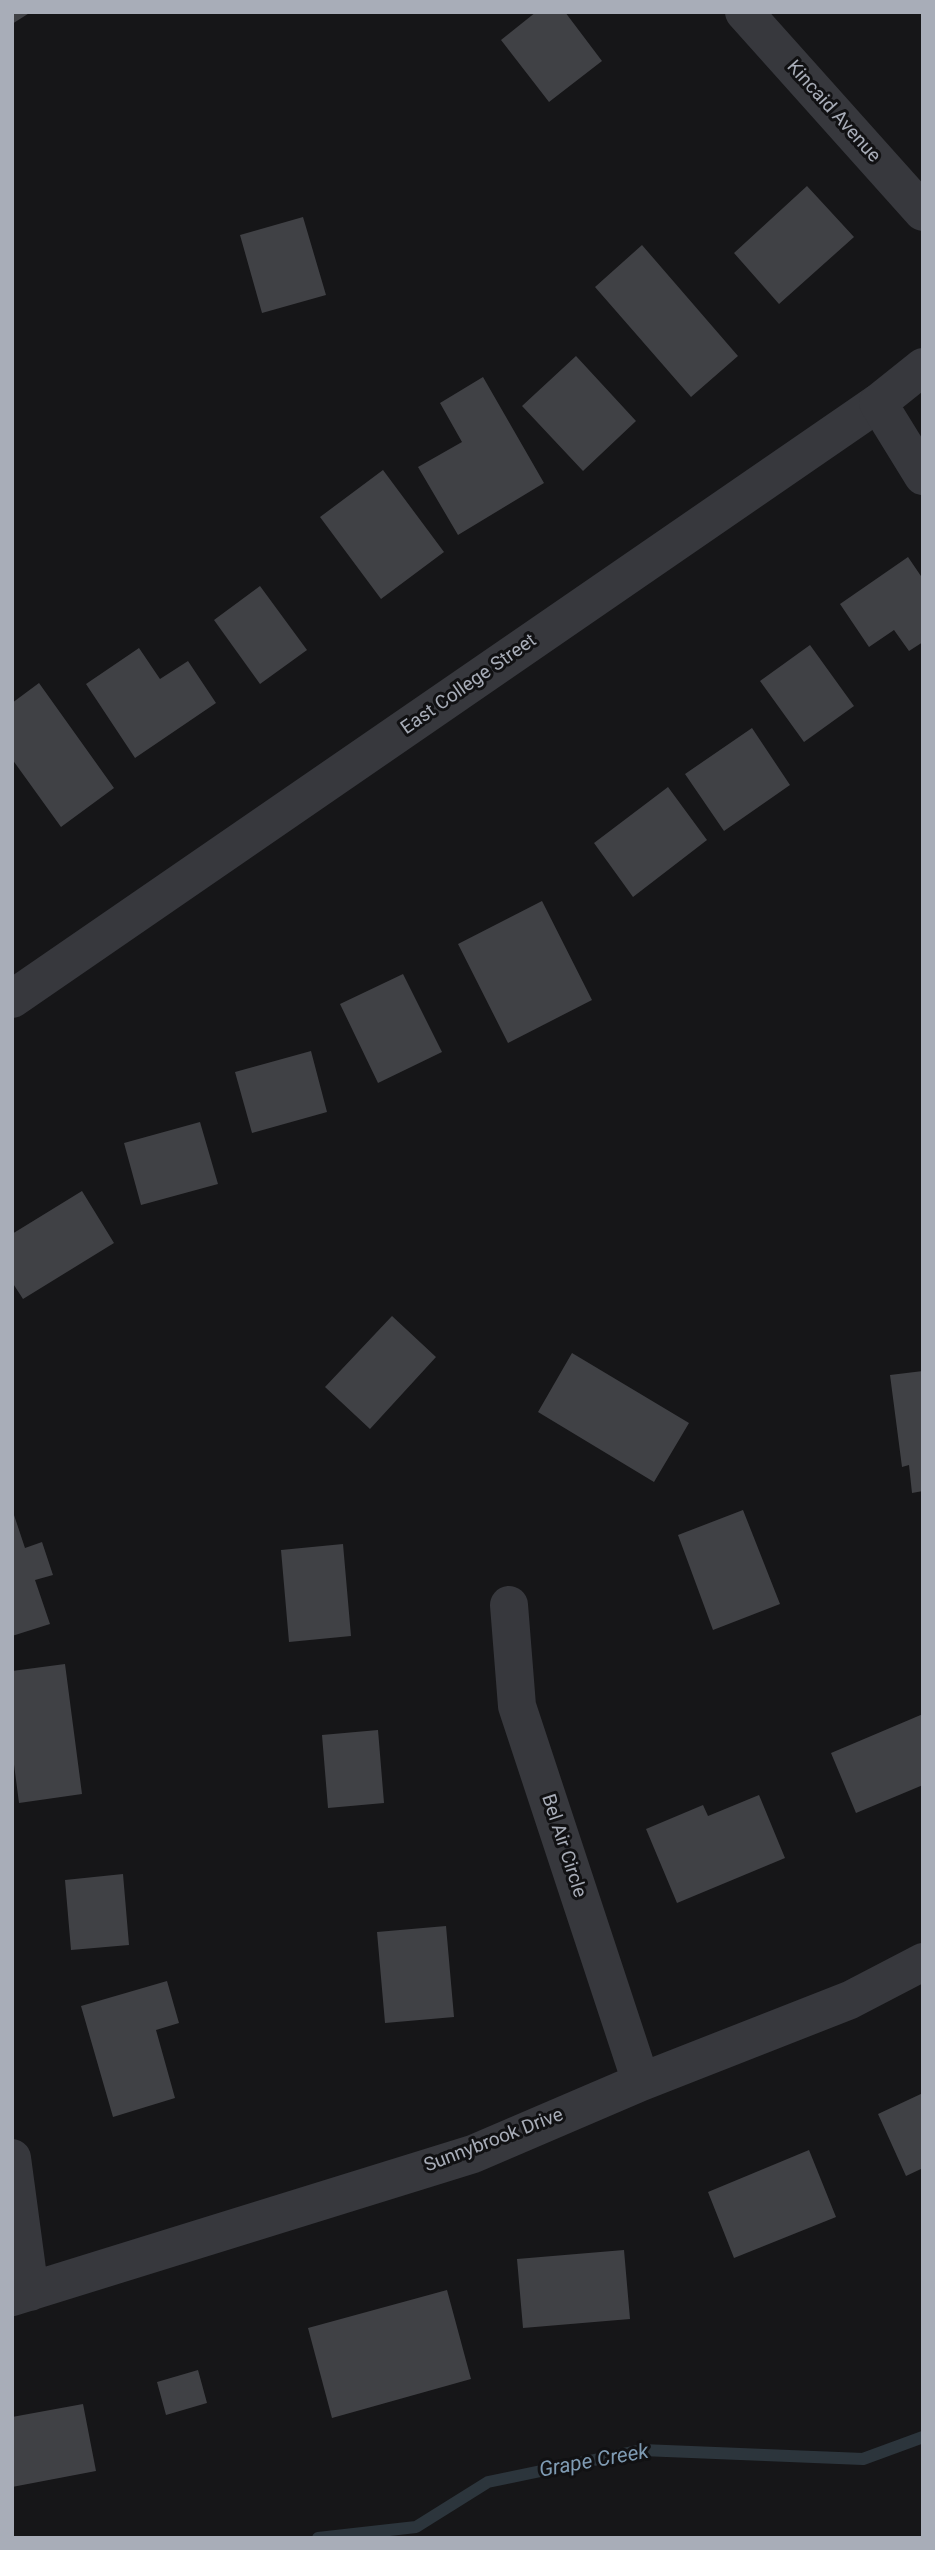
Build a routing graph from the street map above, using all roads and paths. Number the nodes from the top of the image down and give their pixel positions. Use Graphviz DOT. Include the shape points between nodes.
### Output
graph roads {
  1 [pos="744,12"];
  2 [pos="923,212"];
  3 [pos="923,367"];
  4 [pos="878,403"];
  5 [pos="923,477"];
  6 [pos="12,999"];
  7 [pos="509,1605"];
  8 [pos="923,1962"];
  9 [pos="641,2082"];
  10 [pos="12,2158"];
  11 [pos="21,2294"];
  1 -- 2 [label="street, Kincaid Avenue"];
  3 -- 4 [label="street, East College Street"];
  4 -- 5 [label="street"];
  4 -- 6 [label="street, East College Street"];
  7 -- 9 [label="street, Bel Air Circle" via="517,1706"];
  8 -- 9 [label="street, Sunnybrook Drive" via="850,2000"];
  9 -- 11 [label="street, Sunnybrook Drive" via="473,2154"];
  10 -- 11 [label="street"];
}
